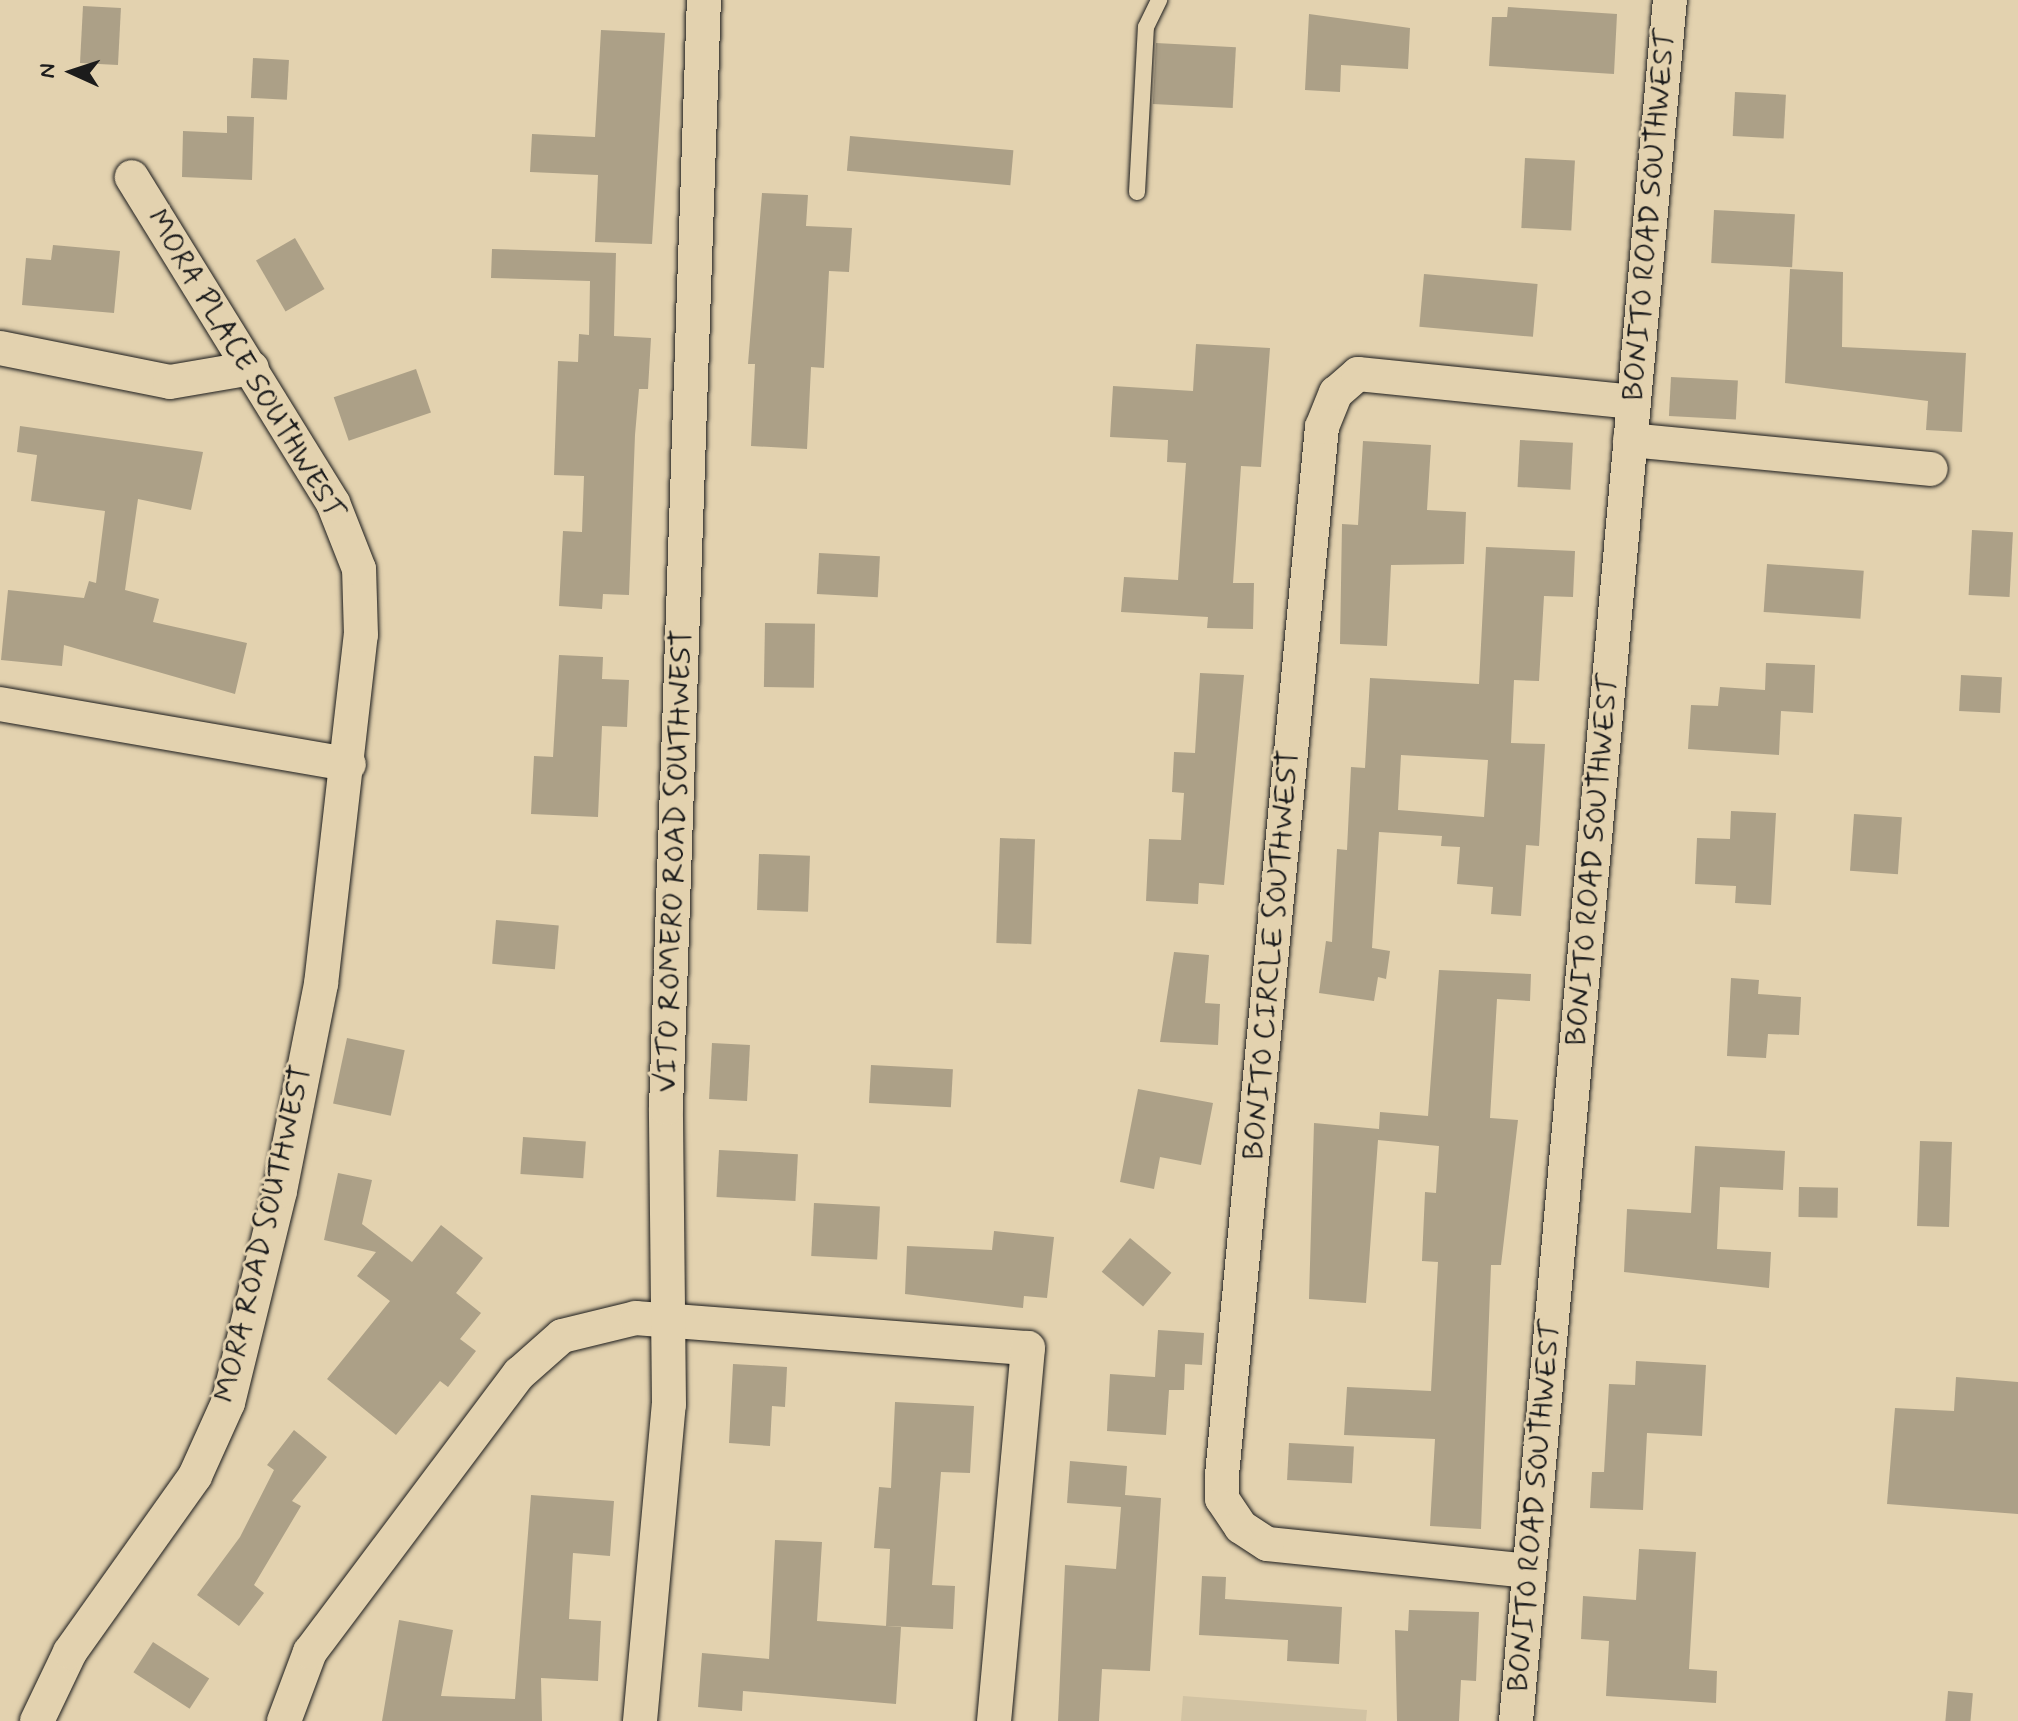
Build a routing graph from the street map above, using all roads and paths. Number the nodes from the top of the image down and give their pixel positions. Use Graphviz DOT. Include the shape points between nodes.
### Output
graph roads {
  1 [pos="704,0"];
  2 [pos="1159,0"];
  3 [pos="1670,0"];
  4 [pos="132,177"];
  5 [pos="1137,192"];
  6 [pos="0,348"];
  7 [pos="252,368"];
  8 [pos="1634,402"];
  9 [pos="1630,440"];
  10 [pos="1931,469"];
  11 [pos="0,704"];
  12 [pos="349,764"];
  13 [pos="321,984"];
  14 [pos="670,1319"];
  15 [pos="1529,1571"];
  16 [pos="37,1721"];
  17 [pos="284,1721"];
  18 [pos="640,1721"];
  19 [pos="994,1721"];
  20 [pos="1516,1721"];
  1 -- 14 [label="street, VITO ROMERO ROAD SOUTHWEST" via="666,1108"];
  2 -- 5 [label="lane" via="1146,27"];
  3 -- 8 [label="street, BONITO ROAD SOUTHWEST"];
  4 -- 7 [label="street, MORA PLACE SOUTHWEST"];
  6 -- 7 [label="street" via="170,382"];
  7 -- 12 [label="street, MORA PLACE SOUTHWEST" via="333,503 359,569"];
  8 -- 9 [label="street, BONITO ROAD SOUTHWEST"];
  8 -- 15 [label="street, BONITO CIRCLE SOUTHWEST" via="1358,374 1336,393 1322,427 1224,1459 1222,1499 1241,1527 1267,1544"];
  9 -- 10 [label="street"];
  9 -- 15 [label="street, BONITO ROAD SOUTHWEST"];
  11 -- 12 [label="street"];
  12 -- 13 [label="street, MORA PLACE SOUTHWEST"];
  13 -- 16 [label="street, MORA ROAD SOUTHWEST" via="280,1191 228,1403 195,1476 70,1652"];
  14 -- 17 [label="street" via="608,1320 542,1350 327,1628"];
  14 -- 18 [label="street, VITO ROMERO ROAD SOUTHWEST"];
  14 -- 19 [label="street" via="1028,1348"];
  15 -- 20 [label="street, BONITO ROAD SOUTHWEST"];
}
